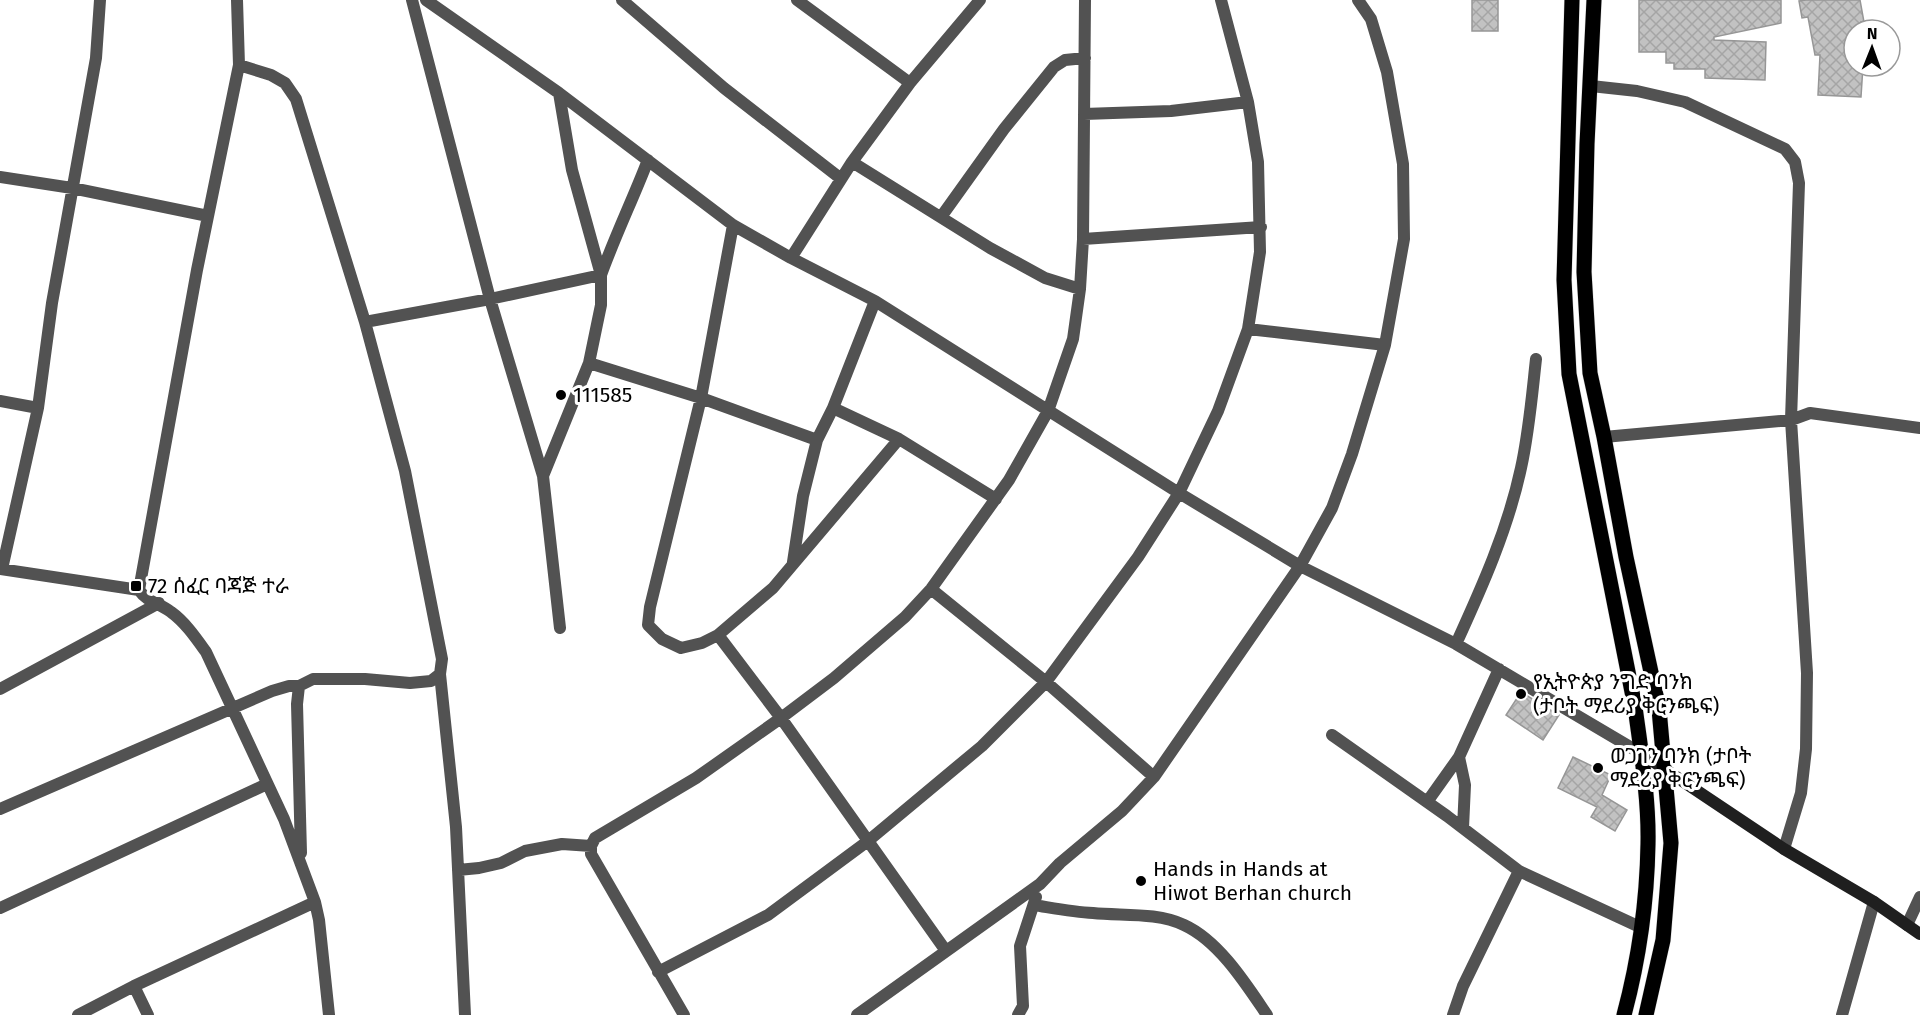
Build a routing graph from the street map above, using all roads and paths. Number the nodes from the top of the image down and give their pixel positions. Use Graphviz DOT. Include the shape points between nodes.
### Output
graph roads {
  1 [pos="100,0"];
  2 [pos="237,0"];
  3 [pos="412,0"];
  4 [pos="426,0"];
  5 [pos="622,0"];
  6 [pos="797,0"];
  7 [pos="980,0"];
  8 [pos="1085,0"];
  9 [pos="1221,0"];
  10 [pos="1358,0"];
  11 [pos="1572,0"];
  12 [pos="1594,0"];
  13 [pos="1085,58"];
  14 [pos="239,65"];
  15 [pos="910,83"];
  16 [pos="1591,87"];
  17 [pos="559,93"];
  18 [pos="1248,102"];
  19 [pos="1084,114"];
  20 [pos="648,160"];
  21 [pos="852,162"];
  22 [pos="0,177"];
  23 [pos="840,178"];
  24 [pos="72,188"];
  25 [pos="208,216"];
  26 [pos="941,217"];
  27 [pos="733,225"];
  28 [pos="1261,227"];
  29 [pos="1083,239"];
  30 [pos="791,258"];
  31 [pos="601,275"];
  32 [pos="1080,289"];
  33 [pos="490,299"];
  34 [pos="875,301"];
  35 [pos="365,322"];
  36 [pos="1248,329"];
  37 [pos="1385,345"];
  38 [pos="1536,359"];
  39 [pos="589,363"];
  40 [pos="701,398"];
  41 [pos="0,401"];
  42 [pos="38,408"];
  43 [pos="833,408"];
  44 [pos="1048,411"];
  45 [pos="1791,420"];
  46 [pos="1920,428"];
  47 [pos="1604,437"];
  48 [pos="899,439"];
  49 [pos="817,440"];
  50 [pos="543,476"];
  51 [pos="1179,493"];
  52 [pos="996,499"];
  53 [pos="793,562"];
  54 [pos="1300,566"];
  55 [pos="1,569"];
  56 [pos="931,589"];
  57 [pos="139,590"];
  58 [pos="159,603"];
  59 [pos="561,628"];
  60 [pos="718,635"];
  61 [pos="1456,644"];
  62 [pos="1499,669"];
  63 [pos="440,674"];
  64 [pos="1046,682"];
  65 [pos="299,686"];
  66 [pos="0,689"];
  67 [pos="232,710"];
  68 [pos="781,718"];
  69 [pos="1332,735"];
  70 [pos="1642,754"];
  71 [pos="1459,756"];
  72 [pos="1666,772"];
  73 [pos="1154,777"];
  74 [pos="267,784"];
  75 [pos="1427,802"];
  76 [pos="0,809"];
  77 [pos="1463,828"];
  78 [pos="868,841"];
  79 [pos="591,846"];
  80 [pos="1784,849"];
  81 [pos="301,861"];
  82 [pos="458,870"];
  83 [pos="1519,871"];
  84 [pos="1040,884"];
  85 [pos="1920,897"];
  86 [pos="315,902"];
  87 [pos="1875,903"];
  88 [pos="1034,905"];
  89 [pos="0,908"];
  90 [pos="1907,925"];
  91 [pos="1642,928"];
  92 [pos="1920,934"];
  93 [pos="946,951"];
  94 [pos="658,972"];
  95 [pos="134,986"];
  96 [pos="78,1015"];
  97 [pos="148,1015"];
  98 [pos="329,1015"];
  99 [pos="465,1015"];
  100 [pos="684,1015"];
  101 [pos="856,1015"];
  102 [pos="1018,1015"];
  103 [pos="1267,1015"];
  104 [pos="1453,1015"];
  105 [pos="1624,1015"];
  106 [pos="1646,1015"];
  107 [pos="1842,1015"];
  1 -- 24 [label="street" via="96,58"];
  2 -- 14 [label="street"];
  3 -- 33 [label="street"];
  4 -- 17 [label="street"];
  5 -- 23 [label="street" via="724,88"];
  6 -- 15 [label="street"];
  7 -- 15 [label="street"];
  8 -- 13 [label="street"];
  9 -- 18 [label="street"];
  10 -- 37 [label="street" via="1371,19 1387,72 1403,164 1404,238"];
  11 -- 70 [label="main road" via="1564,280 1569,374"];
  12 -- 16 [label="main road"];
  13 -- 19 [label="street"];
  13 -- 26 [label="street" via="1065,60 1054,67"];
  14 -- 25 [label="street"];
  14 -- 35 [label="street" via="285,83 296,99"];
  15 -- 21 [label="street"];
  16 -- 45 [label="street" via="1637,91 1684,102 1785,149 1795,162 1799,183"];
  16 -- 47 [label="main road" via="1584,272 1590,373"];
  17 -- 20 [label="street"];
  17 -- 31 [label="street" via="572,170"];
  18 -- 19 [label="street" via="1171,111"];
  18 -- 28 [label="street" via="1258,162"];
  19 -- 29 [label="street"];
  20 -- 27 [label="street"];
  20 -- 31 [label="street"];
  21 -- 23 [label="street"];
  21 -- 26 [label="street"];
  22 -- 24 [label="street"];
  23 -- 30 [label="street"];
  24 -- 25 [label="street"];
  24 -- 42 [label="street"];
  25 -- 57 [label="street"];
  26 -- 32 [label="street" via="1044,278"];
  27 -- 30 [label="street"];
  27 -- 40 [label="street"];
  28 -- 29 [label="street"];
  28 -- 36 [label="street"];
  29 -- 32 [label="street"];
  30 -- 34 [label="street"];
  31 -- 33 [label="street"];
  31 -- 39 [label="street" via="601,305"];
  32 -- 44 [label="street" via="1073,339"];
  33 -- 35 [label="street"];
  33 -- 50 [label="street"];
  34 -- 43 [label="street"];
  34 -- 44 [label="street"];
  35 -- 63 [label="street" via="405,471 442,659"];
  36 -- 37 [label="street"];
  36 -- 51 [label="street" via="1218,411"];
  37 -- 54 [label="street" via="1332,508"];
  38 -- 61 [label="street" via="1521,468 1505,526"];
  39 -- 40 [label="street"];
  39 -- 50 [label="street"];
  40 -- 49 [label="street"];
  40 -- 60 [label="street" via="648,626 662,639 681,648"];
  41 -- 42 [label="street"];
  42 -- 55 [label="street"];
  43 -- 48 [label="street"];
  43 -- 49 [label="street"];
  44 -- 51 [label="street"];
  44 -- 52 [label="street"];
  45 -- 46 [label="street" via="1810,413"];
  45 -- 47 [label="street"];
  45 -- 80 [label="street" via="1807,673 1806,749 1801,793"];
  47 -- 72 [label="main road" via="1659,709"];
  48 -- 52 [label="street"];
  48 -- 53 [label="street"];
  49 -- 53 [label="street" via="802,496"];
  50 -- 59 [label="street"];
  51 -- 54 [label="street"];
  51 -- 64 [label="street" via="1138,557"];
  52 -- 56 [label="street"];
  53 -- 60 [label="street" via="772,588"];
  54 -- 61 [label="street"];
  54 -- 73 [label="street"];
  55 -- 57 [label="street"];
  56 -- 64 [label="street"];
  56 -- 68 [label="street" via="905,617"];
  57 -- 58 [label="street" via="145,599"];
  58 -- 66 [label="street"];
  58 -- 67 [label="street" via="173,613 206,652"];
  60 -- 68 [label="street"];
  61 -- 62 [label="street"];
  62 -- 70 [label="street"];
  62 -- 71 [label="street"];
  63 -- 65 [label="street" via="431,681 410,683 338,678 313,679"];
  63 -- 82 [label="street"];
  64 -- 73 [label="street"];
  64 -- 78 [label="street" via="982,746"];
  65 -- 67 [label="street" via="272,691"];
  65 -- 81 [label="street"];
  67 -- 74 [label="street"];
  67 -- 76 [label="street"];
  68 -- 78 [label="street"];
  68 -- 79 [label="street" via="696,778 595,838"];
  69 -- 75 [label="street"];
  70 -- 72 [label="street"];
  70 -- 91 [label="main road" via="1648,843"];
  71 -- 75 [label="street"];
  71 -- 77 [label="street" via="1465,785"];
  72 -- 80 [label="street"];
  72 -- 106 [label="main road" via="1671,843 1664,940"];
  73 -- 84 [label="street"];
  74 -- 81 [label="street"];
  74 -- 89 [label="street"];
  75 -- 77 [label="street"];
  77 -- 83 [label="street"];
  78 -- 93 [label="street"];
  78 -- 94 [label="street" via="768,915"];
  79 -- 82 [label="street" via="562,844 525,851 501,863"];
  79 -- 94 [label="street" via="591,854"];
  80 -- 87 [label="street"];
  81 -- 86 [label="street"];
  82 -- 99 [label="street"];
  83 -- 91 [label="street"];
  83 -- 104 [label="street"];
  84 -- 88 [label="street"];
  84 -- 93 [label="street"];
  85 -- 90 [label="street"];
  86 -- 95 [label="street"];
  86 -- 98 [label="street"];
  87 -- 90 [label="street"];
  87 -- 107 [label="street"];
  88 -- 102 [label="street" via="1020,946 1023,1006"];
  88 -- 103 [label="street" via="1154,917 1184,925 1237,971"];
  90 -- 92 [label="street"];
  91 -- 105 [label="main road"];
  93 -- 101 [label="street"];
  94 -- 100 [label="street"];
  95 -- 96 [label="street"];
  95 -- 97 [label="street"];
}
